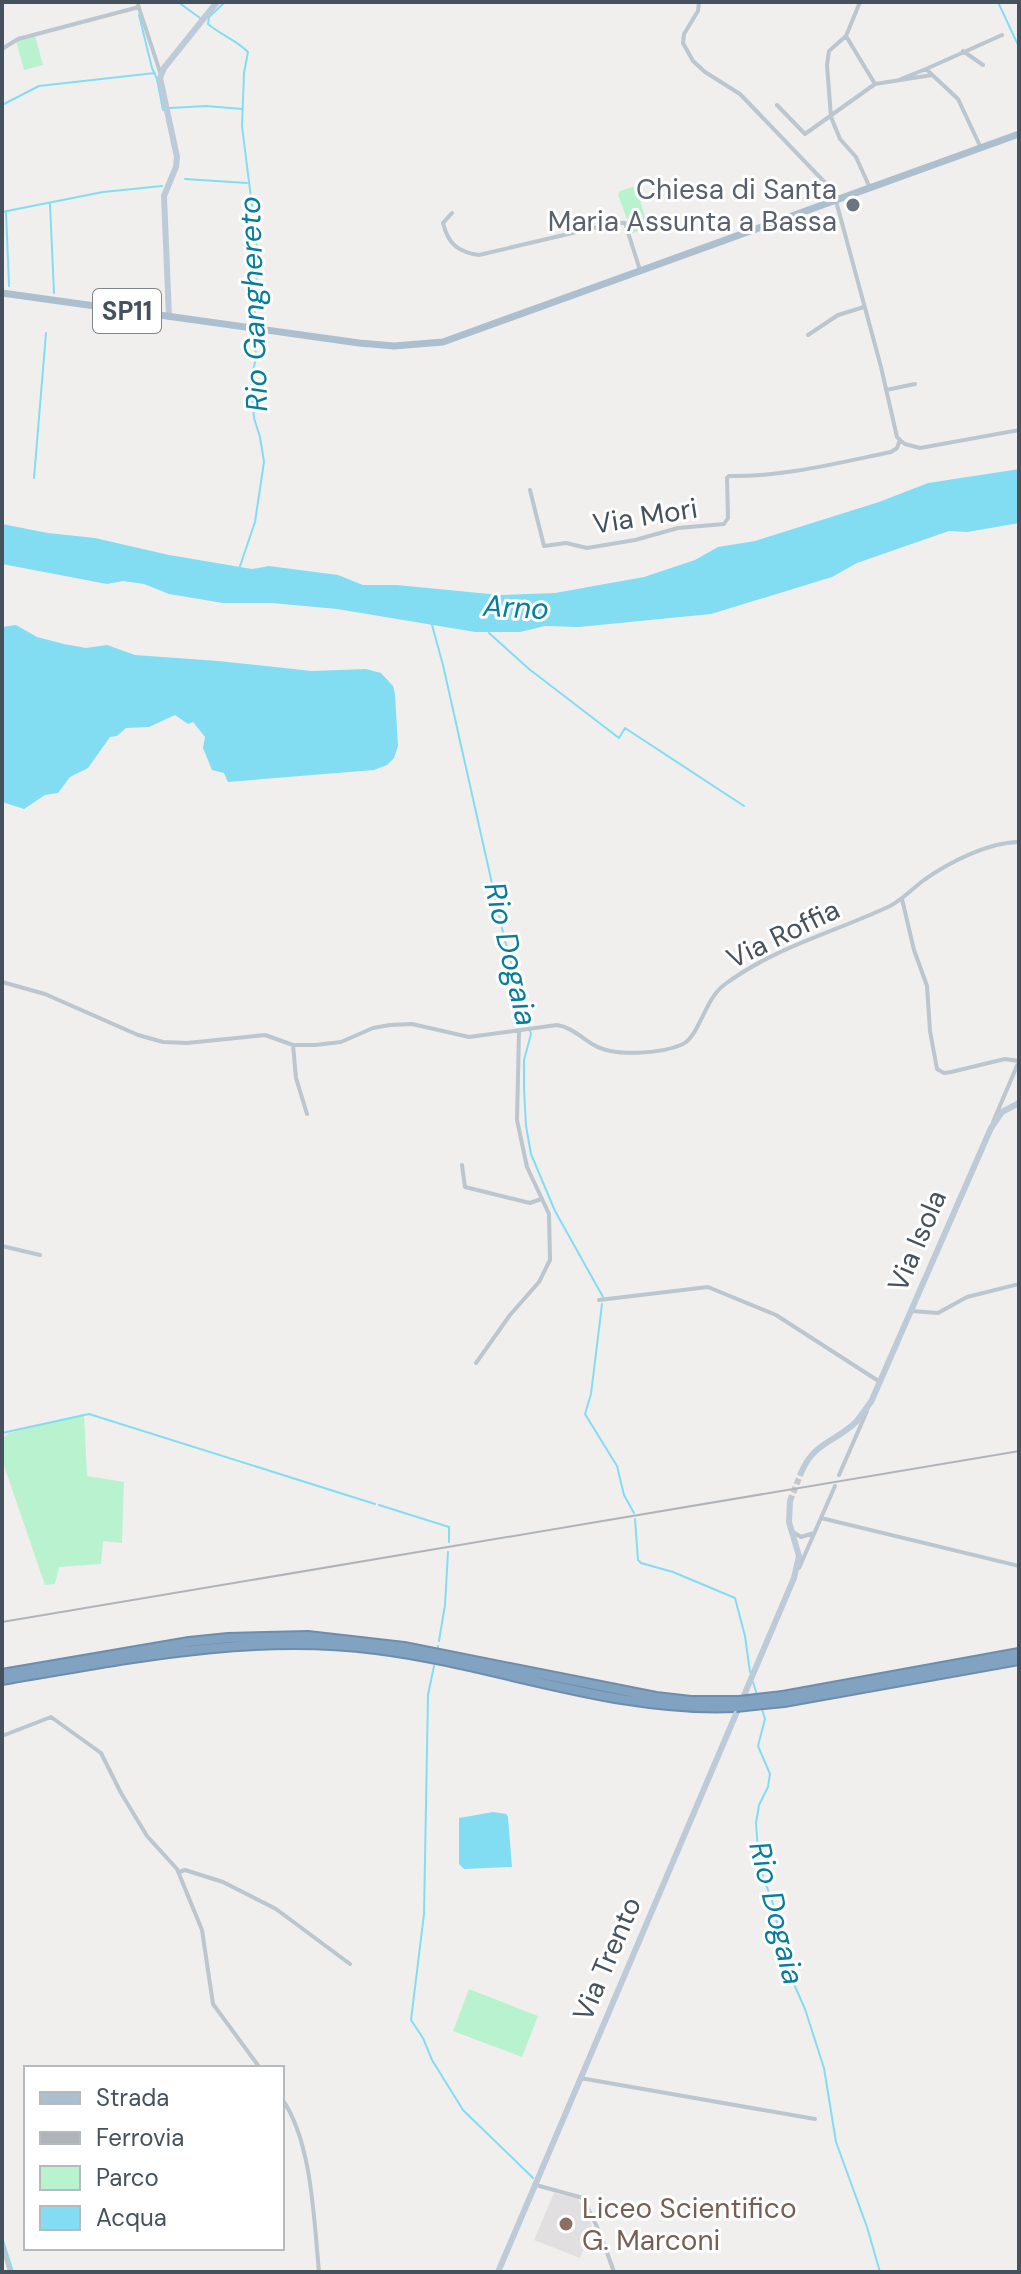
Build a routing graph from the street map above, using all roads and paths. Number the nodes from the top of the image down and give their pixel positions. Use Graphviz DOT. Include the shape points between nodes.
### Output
graph roads {
  1 [pos="217,2"];
  2 [pos="699,2"];
  3 [pos="860,2"];
  4 [pos="138,4"];
  5 [pos="1002,35"];
  6 [pos="846,36"];
  7 [pos="2,49"];
  8 [pos="963,51"];
  9 [pos="983,65"];
  10 [pos="926,69"];
  11 [pos="161,75"];
  12 [pos="932,75"];
  13 [pos="899,80"];
  14 [pos="875,84"];
  15 [pos="777,105"];
  16 [pos="831,117"];
  17 [pos="1019,134"];
  18 [pos="981,148"];
  19 [pos="870,188"];
  20 [pos="837,201"];
  21 [pos="452,213"];
  22 [pos="640,272"];
  23 [pos="2,293"];
  24 [pos="864,307"];
  25 [pos="169,317"];
  26 [pos="808,335"];
  27 [pos="915,384"];
  28 [pos="886,390"];
  29 [pos="1019,430"];
  30 [pos="900,440"];
  31 [pos="530,490"];
  32 [pos="1019,842"];
  33 [pos="902,899"];
  34 [pos="2,982"];
  35 [pos="519,1031"];
  36 [pos="293,1045"];
  37 [pos="1019,1061"];
  38 [pos="1007,1090"];
  39 [pos="1003,1098"];
  40 [pos="1014,1106"];
  41 [pos="307,1114"];
  42 [pos="991,1128"];
  43 [pos="462,1165"];
  44 [pos="541,1199"];
  45 [pos="2,1246"];
  46 [pos="40,1255"];
  47 [pos="1019,1284"];
  48 [pos="599,1300"];
  49 [pos="911,1311"];
  50 [pos="476,1363"];
  51 [pos="880,1382"];
  52 [pos="871,1402"];
  53 [pos="849,1427"];
  54 [pos="853,1436"];
  55 [pos="834,1437"];
  56 [pos="801,1473"];
  57 [pos="839,1475"];
  58 [pos="835,1486"];
  59 [pos="790,1501"];
  60 [pos="821,1518"];
  61 [pos="792,1530"];
  62 [pos="809,1539"];
  63 [pos="797,1544"];
  64 [pos="1019,1566"];
  65 [pos="794,1578"];
  66 [pos="1019,1653"];
  67 [pos="1019,1660"];
  68 [pos="2,1677"];
  69 [pos="784,1699"];
  70 [pos="2,1736"];
  71 [pos="179,1872"];
  72 [pos="350,1964"];
  73 [pos="259,2066"];
  74 [pos="580,2078"];
  75 [pos="284,2103"];
  76 [pos="815,2119"];
  77 [pos="535,2184"];
  78 [pos="2,2244"];
  79 [pos="10,2272"];
  80 [pos="319,2272"];
  81 [pos="498,2272"];
  82 [pos="614,2272"];
  1 -- 11 [label="street"];
  2 -- 20 [label="street" via="683,43 693,61 740,94"];
  3 -- 6 [label="street"];
  4 -- 7 [label="street" via="18,39"];
  4 -- 11 [label="street"];
  5 -- 8 [label="street"];
  6 -- 14 [label="street"];
  6 -- 16 [label="street" via="829,51"];
  8 -- 9 [label="street"];
  8 -- 10 [label="street"];
  10 -- 12 [label="street"];
  10 -- 13 [label="street"];
  11 -- 25 [label="street" via="177,157 164,196"];
  12 -- 13 [label="street"];
  12 -- 18 [label="street" via="958,99"];
  13 -- 14 [label="street"];
  14 -- 16 [label="street"];
  15 -- 16 [label="street" via="805,134"];
  16 -- 19 [label="street"];
  17 -- 18 [label="main road, SP11"];
  18 -- 19 [label="main road, SP11"];
  19 -- 20 [label="main road, SP11"];
  20 -- 22 [label="main road, SP11"];
  20 -- 24 [label="street"];
  21 -- 22 [label="street" via="443,223 447,238 457,248 479,255 625,223"];
  22 -- 25 [label="main road, SP11" via="464,336 416,345 359,343"];
  23 -- 25 [label="main road, SP11"];
  24 -- 26 [label="street" via="838,315"];
  24 -- 28 [label="street"];
  27 -- 28 [label="street"];
  28 -- 30 [label="street"];
  29 -- 30 [label="street" via="920,448"];
  30 -- 31 [label="street, Via Mori" via="891,452 794,472 729,476 724,524 587,548 566,543 544,546"];
  32 -- 33 [label="street, Via Roffia" via="969,856 930,876"];
  33 -- 35 [label="street, Via Roffia" via="765,960 725,984 682,1044 607,1052 565,1026"];
  33 -- 37 [label="street" via="927,986 937,1069 944,1073 1005,1059"];
  34 -- 36 [label="street, Via Roffia" via="163,1042 265,1035"];
  35 -- 36 [label="street, Via Roffia" via="469,1037 418,1025 390,1025 341,1042"];
  35 -- 44 [label="street" via="517,1120"];
  36 -- 41 [label="street"];
  37 -- 38 [label="street, Via Isola"];
  38 -- 39 [label="street, Via Isola"];
  38 -- 40 [label="street"];
  39 -- 40 [label="street"];
  39 -- 42 [label="street, Via Isola"];
  40 -- 42 [label="street"];
  42 -- 49 [label="street, Via Isola"];
  43 -- 44 [label="street" via="467,1188 534,1203"];
  44 -- 50 [label="street" via="549,1214 547,1270"];
  45 -- 46 [label="street"];
  47 -- 49 [label="street" via="978,1293 938,1313"];
  48 -- 51 [label="street" via="708,1287 776,1315"];
  49 -- 51 [label="street, Via Isola"];
  51 -- 52 [label="street, Via Isola"];
  52 -- 53 [label="street, Via Isola"];
  52 -- 54 [label="street, Via Isola"];
  53 -- 54 [label="street, Via Isola"];
  53 -- 54 [label="street" via="856,1429"];
  53 -- 55 [label="street, Via Isola"];
  54 -- 55 [label="street"];
  54 -- 57 [label="street, Via Isola"];
  55 -- 56 [label="street, Via Isola" via="811,1454"];
  58 -- 60 [label="street"];
  59 -- 61 [label="street"];
  60 -- 62 [label="street"];
  60 -- 64 [label="street"];
  61 -- 62 [label="street"];
  61 -- 63 [label="street"];
  62 -- 63 [label="street"];
  62 -- 63 [label="street" via="804,1547"];
  62 -- 65 [label="street"];
  63 -- 65 [label="street"];
  65 -- 74 [label="street, Via Trento"];
  66 -- 69 [label="highway"];
  67 -- 69 [label="highway"];
  68 -- 69 [label="highway, bridge" via="192,1648 304,1643 403,1653 652,1703 704,1708"];
  70 -- 71 [label="street" via="51,1717 95,1748 147,1836"];
  71 -- 72 [label="street" via="240,1889 305,1928"];
  71 -- 73 [label="street" via="202,1930 213,2004"];
  74 -- 76 [label="street"];
  74 -- 77 [label="street, Via Trento"];
  75 -- 80 [label="street" via="297,2130 312,2198"];
  77 -- 81 [label="street, Via Trento"];
  77 -- 82 [label="street" via="583,2198"];
  78 -- 79 [label="street"];
}
